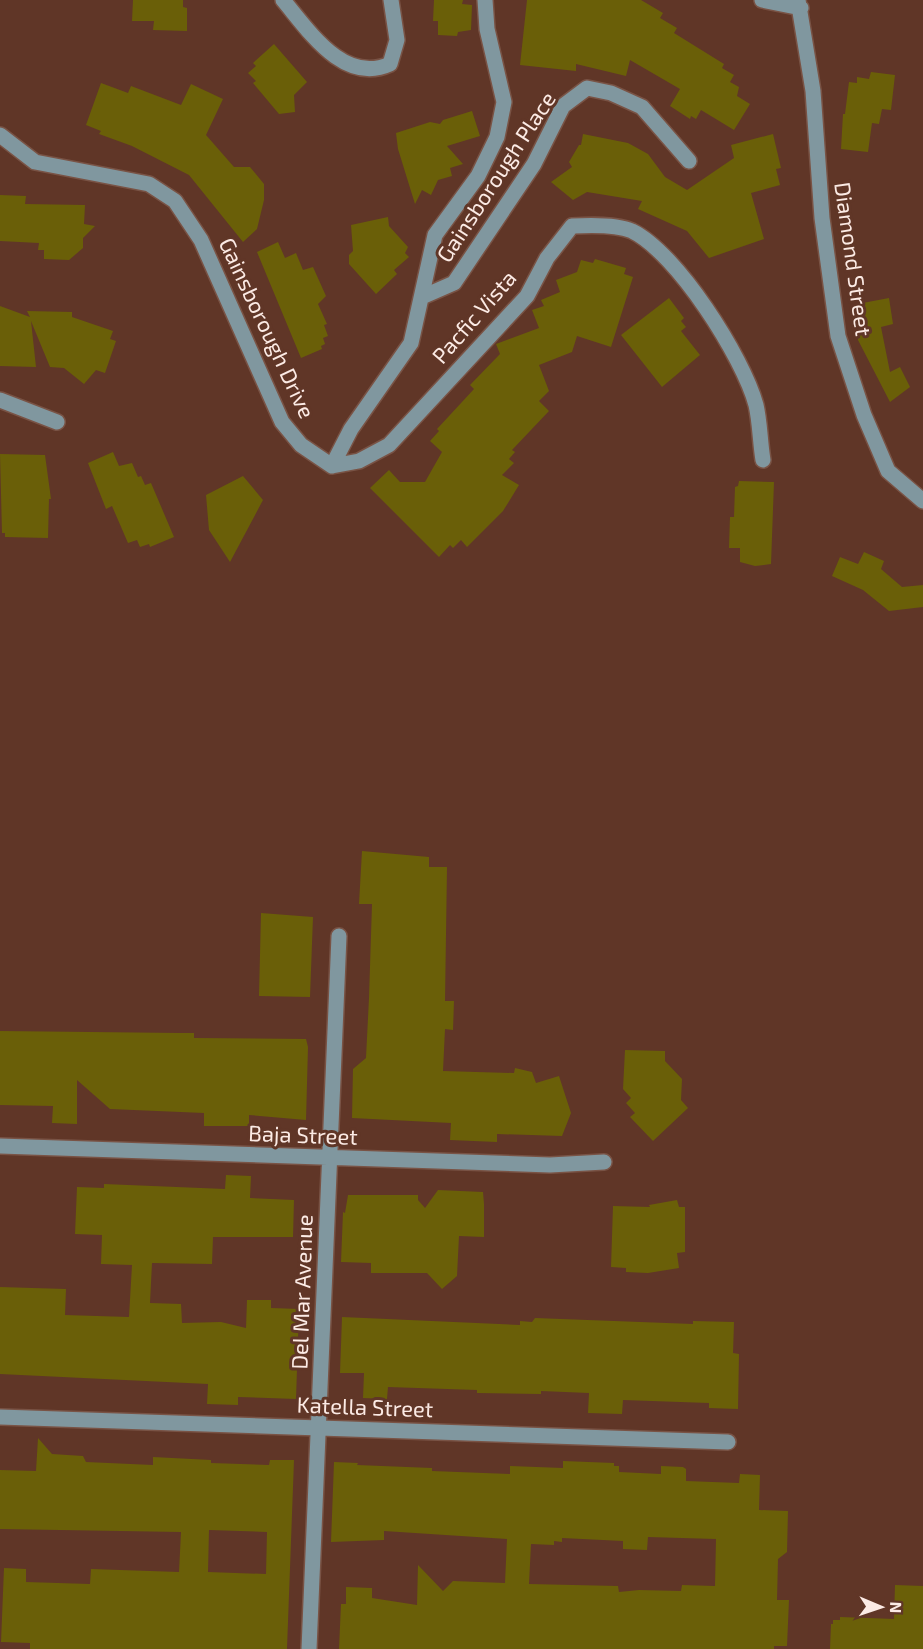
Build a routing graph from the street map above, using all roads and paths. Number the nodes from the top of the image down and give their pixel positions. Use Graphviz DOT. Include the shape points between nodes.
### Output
graph roads {
  1 [pos="283,0"];
  2 [pos="391,0"];
  3 [pos="485,0"];
  4 [pos="762,0"];
  5 [pos="799,4"];
  6 [pos="0,135"];
  7 [pos="688,161"];
  8 [pos="422,297"];
  9 [pos="0,400"];
  10 [pos="57,422"];
  11 [pos="763,460"];
  12 [pos="332,466"];
  13 [pos="923,501"];
  14 [pos="339,936"];
  15 [pos="0,1146"];
  16 [pos="330,1159"];
  17 [pos="604,1162"];
  18 [pos="0,1416"];
  19 [pos="319,1427"];
  20 [pos="728,1442"];
  21 [pos="309,1649"];
  1 -- 2 [label="street" via="326,51 358,69 377,70 390,64 397,39"];
  3 -- 8 [label="street" via="487,29 504,102 497,137 478,176 435,235"];
  4 -- 5 [label="street"];
  5 -- 13 [label="street, Diamond Street" via="813,91 822,218 838,336 864,415 888,471"];
  6 -- 12 [label="street, Gainsborough Drive" via="34,162 149,183 175,201 201,240 282,422 301,445"];
  7 -- 8 [label="street, Gainsborough Place" via="642,107 611,93 587,88 563,106 534,164 454,284"];
  8 -- 12 [label="street" via="411,343 351,429"];
  9 -- 10 [label="street"];
  11 -- 12 [label="street, Pacfic Vista" via="756,405 735,356 690,287 655,248 630,231 594,225 572,226 560,238 527,296 389,445 359,461"];
  14 -- 16 [label="street, Del Mar Avenue"];
  15 -- 16 [label="street, Baja Street"];
  16 -- 17 [label="street, Baja Street" via="550,1165"];
  16 -- 19 [label="street, Del Mar Avenue"];
  18 -- 19 [label="street, Katella Street"];
  19 -- 20 [label="street, Katella Street"];
  19 -- 21 [label="street, Del Mar Avenue"];
}
